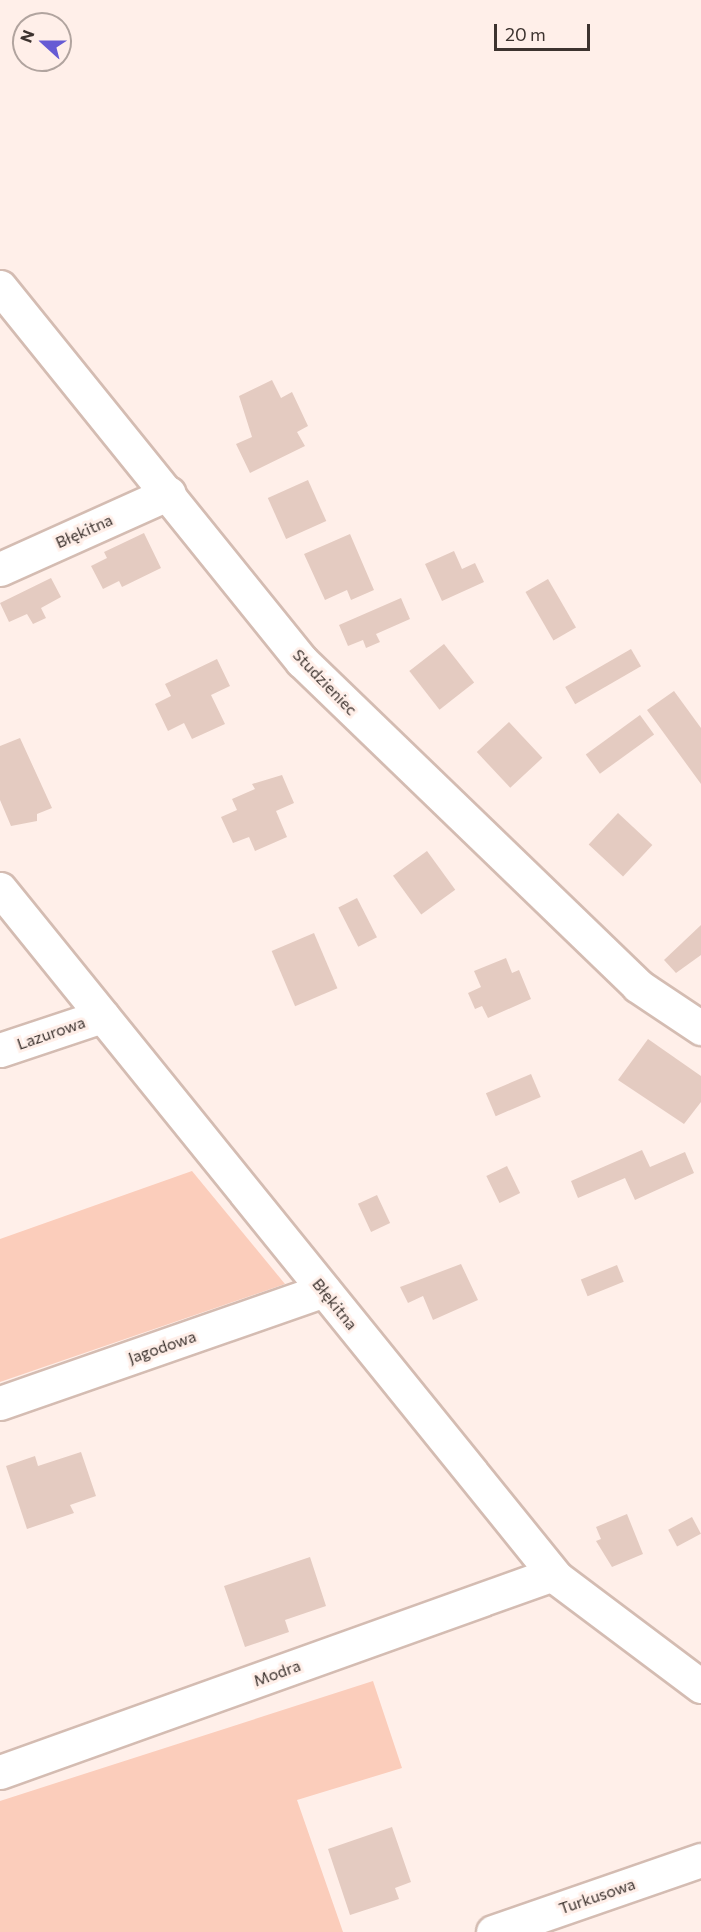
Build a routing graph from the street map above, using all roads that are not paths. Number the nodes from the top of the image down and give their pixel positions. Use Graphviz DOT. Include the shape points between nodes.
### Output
graph roads {
  1 [pos="0,287"];
  2 [pos="169,493"];
  3 [pos="0,569"];
  4 [pos="0,889"];
  5 [pos="102,1016"];
  6 [pos="701,1028"];
  7 [pos="0,1050"];
  8 [pos="324,1290"];
  9 [pos="0,1403"];
  10 [pos="553,1574"];
  11 [pos="701,1686"];
  12 [pos="0,1772"];
  13 [pos="701,1860"];
  14 [pos="493,1932"];
  1 -- 2 [label="street, Studzieniec"];
  2 -- 3 [label="street, Błękitna"];
  2 -- 6 [label="street, Studzieniec" via="302,661 638,986"];
  4 -- 5 [label="street, Błękitna"];
  5 -- 7 [label="street, Lazurowa"];
  5 -- 8 [label="street, Błękitna"];
  8 -- 9 [label="street, Jagodowa"];
  8 -- 10 [label="street, Błękitna"];
  10 -- 11 [label="street, Błękitna"];
  10 -- 12 [label="street, Modra"];
  13 -- 14 [label="street, Turkusowa"];
}
